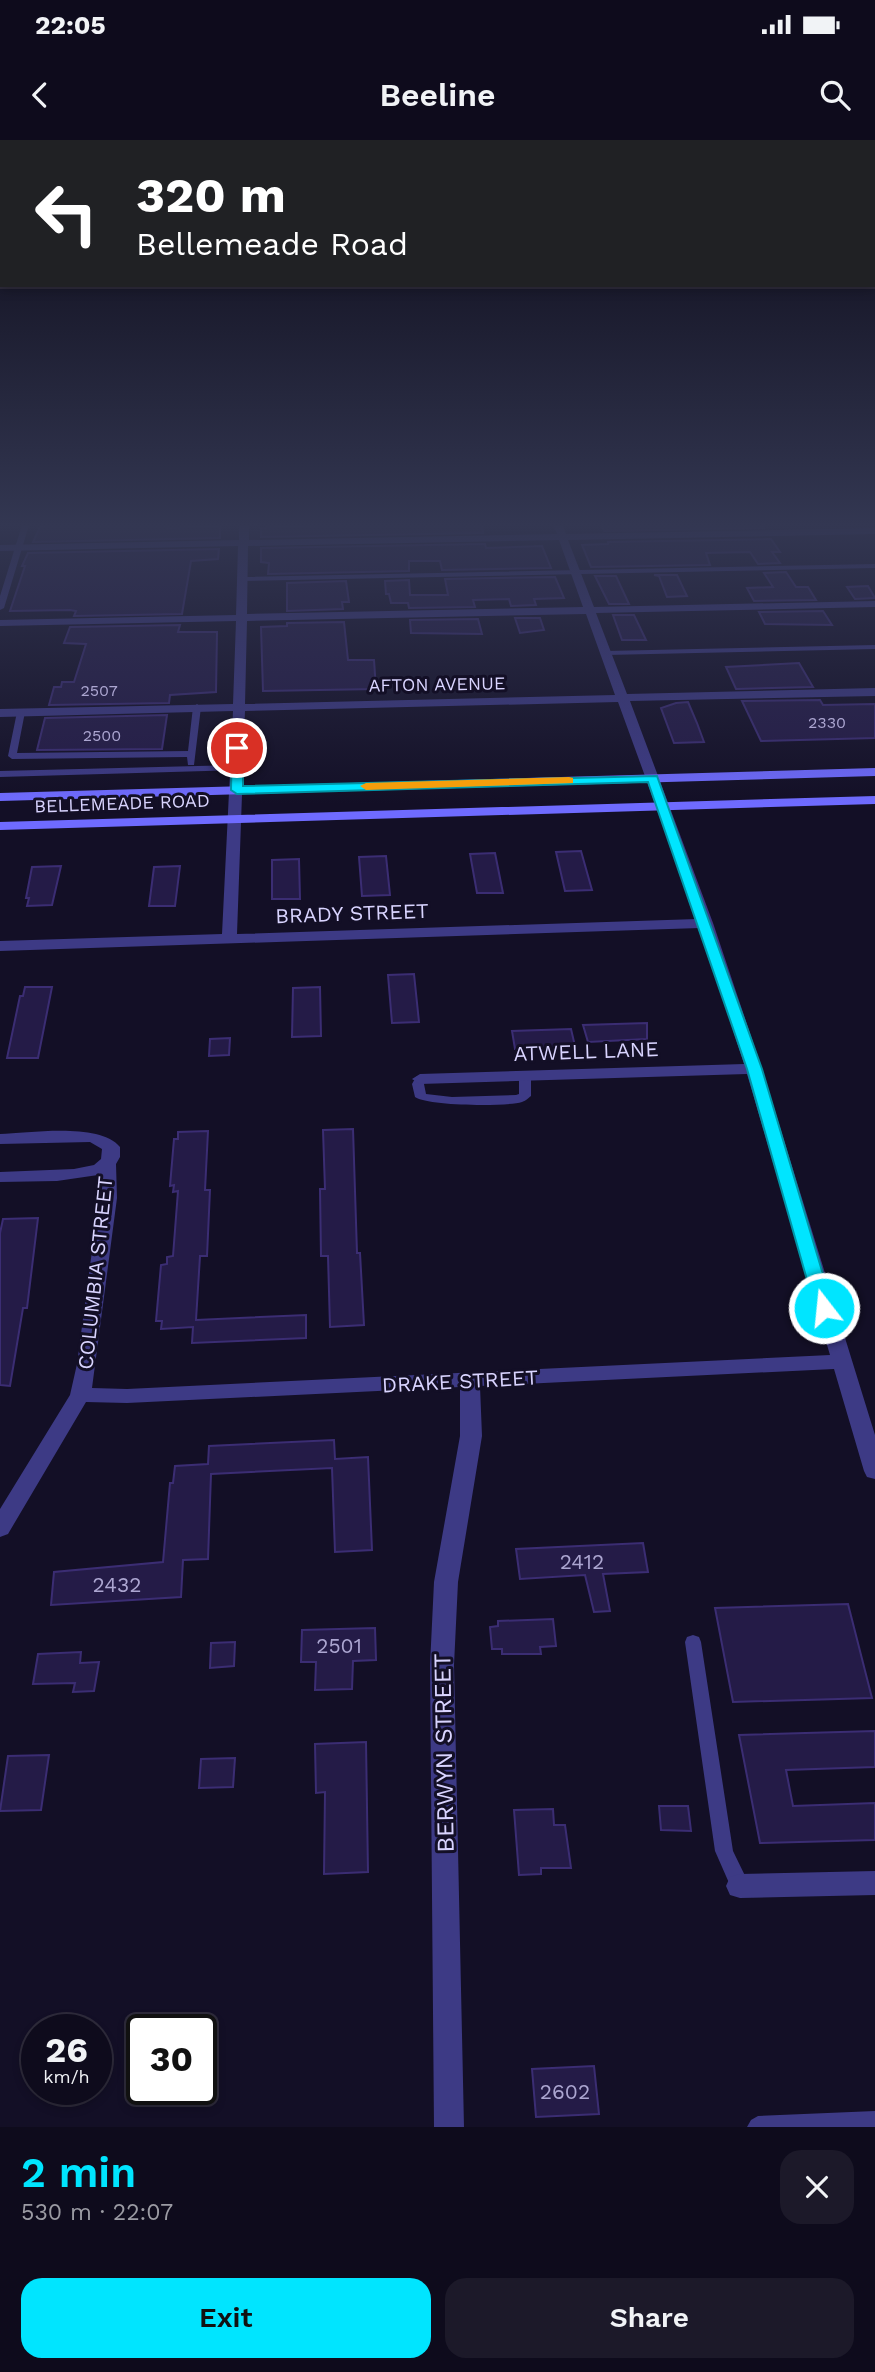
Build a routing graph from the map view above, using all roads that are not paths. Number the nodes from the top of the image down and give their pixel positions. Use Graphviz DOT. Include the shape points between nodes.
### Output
graph roads {
  1 [pos="242,617"];
  2 [pos="217,618"];
  3 [pos="593,618"];
  4 [pos="1,624"];
  5 [pos="875,647"];
  6 [pos="606,653"];
  7 [pos="875,692"];
  8 [pos="622,698"];
  9 [pos="238,706"];
  10 [pos="197,708"];
  11 [pos="21,712"];
  12 [pos="0,713"];
  13 [pos="192,754"];
  14 [pos="237,768"];
  15 [pos="190,769"];
  16 [pos="875,772"];
  17 [pos="0,774"];
  18 [pos="653,778"];
  19 [pos="237,790"];
  20 [pos="0,797"];
  21 [pos="875,800"];
  22 [pos="663,806"];
  23 [pos="235,819"];
  24 [pos="0,826"];
  25 [pos="706,923"];
  26 [pos="229,937"];
  27 [pos="0,946"];
  28 [pos="754,1069"];
  29 [pos="420,1079"];
  30 [pos="0,1139"];
  31 [pos="107,1164"];
  32 [pos="0,1177"];
  33 [pos="840,1362"];
  34 [pos="470,1381"];
  35 [pos="80,1395"];
  36 [pos="875,1471"];
  37 [pos="0,1528"];
  38 [pos="693,1642"];
  39 [pos="875,1883"];
  40 [pos="740,1886"];
  41 [pos="875,2122"];
  42 [pos="449,2127"];
  43 [pos="758,2127"];
  1 -- 9 [label="street"];
  2 -- 4 [label="street"];
  3 -- 6 [label="street"];
  5 -- 6 [label="lane"];
  6 -- 8 [label="street"];
  7 -- 8 [label="street, AFTON AVENUE"];
  8 -- 9 [label="street, AFTON AVENUE"];
  8 -- 18 [label="street"];
  9 -- 10 [label="street, AFTON AVENUE"];
  9 -- 14 [label="street"];
  10 -- 11 [label="street, AFTON AVENUE"];
  10 -- 13 [label="lane"];
  11 -- 12 [label="street, AFTON AVENUE"];
  11 -- 13 [label="lane" via="12,756"];
  13 -- 15 [label="lane"];
  14 -- 15 [label="lane"];
  14 -- 19 [label="street"];
  15 -- 17 [label="lane"];
  16 -- 18 [label="main road, BELLEMEADE ROAD"];
  18 -- 19 [label="main road, BELLEMEADE ROAD"];
  18 -- 22 [label="street"];
  19 -- 20 [label="main road, BELLEMEADE ROAD"];
  19 -- 23 [label="street"];
  21 -- 22 [label="main road, BELLEMEADE ROAD"];
  22 -- 23 [label="main road, BELLEMEADE ROAD"];
  22 -- 25 [label="street"];
  23 -- 24 [label="main road, BELLEMEADE ROAD"];
  23 -- 26 [label="street"];
  25 -- 26 [label="street, BRADY STREET"];
  25 -- 28 [label="street"];
  26 -- 27 [label="street, BRADY STREET"];
  28 -- 29 [label="street, ATWELL LANE"];
  28 -- 33 [label="street"];
  30 -- 31 [label="street" via="91,1138 111,1147"];
  31 -- 32 [label="street" via="86,1173"];
  31 -- 35 [label="street, COLUMBIA STREET" via="108,1198"];
  33 -- 34 [label="street, DRAKE STREET"];
  33 -- 36 [label="street"];
  34 -- 35 [label="street, DRAKE STREET"];
  34 -- 42 [label="street, BERWYN STREET" via="471,1436 446,1582 442,1665"];
  35 -- 37 [label="street, COLUMBIA STREET"];
  38 -- 40 [label="lane" via="724,1852"];
  39 -- 40 [label="street"];
  41 -- 43 [label="lane"];
}
